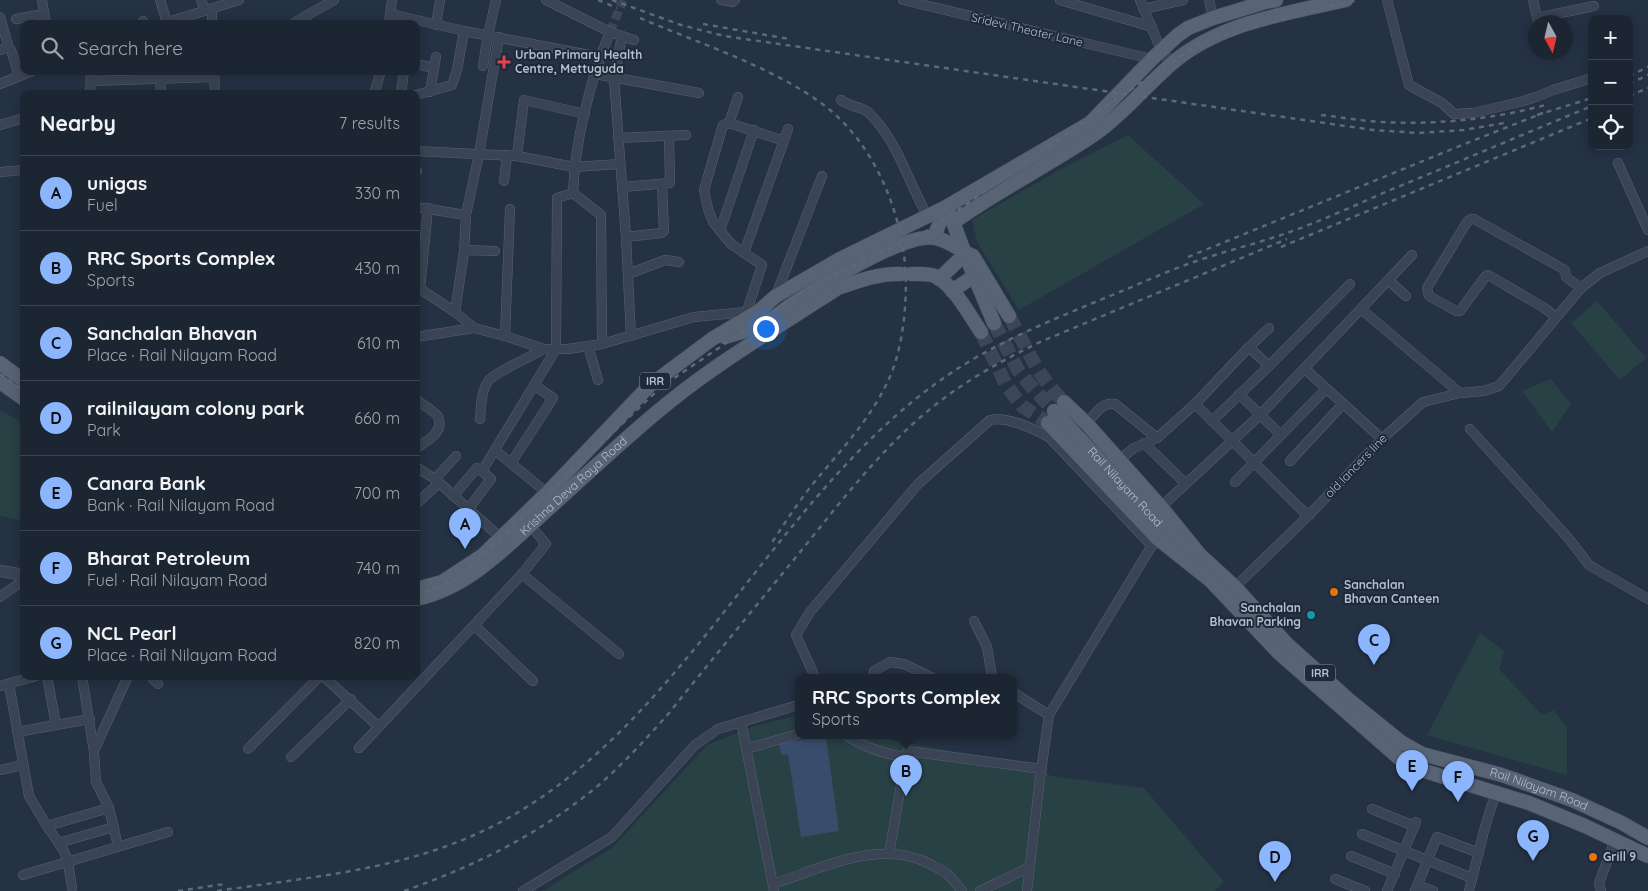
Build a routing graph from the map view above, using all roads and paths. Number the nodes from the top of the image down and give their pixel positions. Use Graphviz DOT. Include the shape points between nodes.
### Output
graph roads {
  1 [pos="42,0"];
  2 [pos="160,0"];
  3 [pos="201,0"];
  4 [pos="239,0"];
  5 [pos="334,0"];
  6 [pos="392,0"];
  7 [pos="440,0"];
  8 [pos="496,0"];
  9 [pos="546,0"];
  10 [pos="721,0"];
  11 [pos="735,0"];
  12 [pos="903,0"];
  13 [pos="1060,0"];
  14 [pos="1183,0"];
  15 [pos="1209,0"];
  16 [pos="1346,0"];
  17 [pos="1386,0"];
  18 [pos="1533,0"];
  19 [pos="1268,1"];
  20 [pos="1142,4"];
  21 [pos="1594,6"];
  22 [pos="208,9"];
  23 [pos="1537,15"];
  24 [pos="1558,15"];
  25 [pos="0,17"];
  26 [pos="1213,18"];
  27 [pos="16,19"];
  28 [pos="45,19"];
  29 [pos="390,19"];
  30 [pos="164,20"];
  31 [pos="174,20"];
  32 [pos="211,20"];
  33 [pos="299,20"];
  34 [pos="420,23"];
  35 [pos="436,25"];
  36 [pos="1152,27"];
  37 [pos="464,31"];
  38 [pos="610,32"];
  39 [pos="488,35"];
  40 [pos="622,36"];
  41 [pos="499,37"];
  42 [pos="634,40"];
  43 [pos="0,50"];
  44 [pos="11,50"];
  45 [pos="1156,54"];
  46 [pos="436,57"];
  47 [pos="600,57"];
  48 [pos="1172,63"];
  49 [pos="420,65"];
  50 [pos="483,66"];
  51 [pos="434,68"];
  52 [pos="595,74"];
  53 [pos="126,75"];
  54 [pos="160,75"];
  55 [pos="214,75"];
  56 [pos="381,75"];
  57 [pos="403,75"];
  58 [pos="19,76"];
  59 [pos="91,76"];
  60 [pos="614,78"];
  61 [pos="1588,79"];
  62 [pos="0,84"];
  63 [pos="90,90"];
  64 [pos="161,90"];
  65 [pos="215,90"];
  66 [pos="375,90"];
  67 [pos="402,90"];
  68 [pos="430,92"];
  69 [pos="699,93"];
  70 [pos="420,95"];
  71 [pos="738,97"];
  72 [pos="841,100"];
  73 [pos="585,114"];
  74 [pos="20,119"];
  75 [pos="729,123"];
  76 [pos="0,125"];
  77 [pos="788,129"];
  78 [pos="754,130"];
  79 [pos="686,135"];
  80 [pos="669,136"];
  81 [pos="618,138"];
  82 [pos="784,141"];
  83 [pos="420,151"];
  84 [pos="479,154"];
  85 [pos="512,156"];
  86 [pos="1618,163"];
  87 [pos="620,164"];
  88 [pos="574,167"];
  89 [pos="20,170"];
  90 [pos="0,172"];
  91 [pos="822,176"];
  92 [pos="504,181"];
  93 [pos="662,185"];
  94 [pos="622,187"];
  95 [pos="573,193"];
  96 [pos="420,207"];
  97 [pos="946,207"];
  98 [pos="428,208"];
  99 [pos="510,208"];
  100 [pos="927,216"];
  101 [pos="467,219"];
  102 [pos="954,222"];
  103 [pos="1648,230"];
  104 [pos="720,231"];
  105 [pos="934,237"];
  106 [pos="626,238"];
  107 [pos="420,247"];
  108 [pos="466,250"];
  109 [pos="495,251"];
  110 [pos="1648,251"];
  111 [pos="744,253"];
  112 [pos="965,254"];
  113 [pos="1412,255"];
  114 [pos="679,262"];
  115 [pos="628,274"];
  116 [pos="974,276"];
  117 [pos="939,279"];
  118 [pos="1388,280"];
  119 [pos="1350,284"];
  120 [pos="1581,288"];
  121 [pos="420,290"];
  122 [pos="952,291"];
  123 [pos="776,296"];
  124 [pos="1406,296"];
  125 [pos="1361,309"];
  126 [pos="753,311"];
  127 [pos="455,312"];
  128 [pos="1010,316"];
  129 [pos="1556,317"];
  130 [pos="994,323"];
  131 [pos="474,328"];
  132 [pos="1269,328"];
  133 [pos="981,332"];
  134 [pos="420,336"];
  135 [pos="505,336"];
  136 [pos="631,336"];
  137 [pos="712,339"];
  138 [pos="602,344"];
  139 [pos="588,346"];
  140 [pos="1249,347"];
  141 [pos="544,349"];
  142 [pos="556,349"];
  143 [pos="0,363"];
  144 [pos="1270,366"];
  145 [pos="1305,368"];
  146 [pos="20,378"];
  147 [pos="598,380"];
  148 [pos="0,382"];
  149 [pos="534,386"];
  150 [pos="1326,389"];
  151 [pos="1460,393"];
  152 [pos="1239,394"];
  153 [pos="20,396"];
  154 [pos="420,402"];
  155 [pos="1195,404"];
  156 [pos="1343,404"];
  157 [pos="630,406"];
  158 [pos="1055,412"];
  159 [pos="1260,415"];
  160 [pos="480,419"];
  161 [pos="1212,421"];
  162 [pos="615,422"];
  163 [pos="647,422"];
  164 [pos="1087,424"];
  165 [pos="1470,429"];
  166 [pos="1281,435"];
  167 [pos="630,437"];
  168 [pos="1157,438"];
  169 [pos="1382,439"];
  170 [pos="1233,442"];
  171 [pos="1144,443"];
  172 [pos="420,445"];
  173 [pos="495,450"];
  174 [pos="456,456"];
  175 [pos="1119,460"];
  176 [pos="1290,461"];
  177 [pos="511,463"];
  178 [pos="1254,463"];
  179 [pos="420,470"];
  180 [pos="482,471"];
  181 [pos="437,481"];
  182 [pos="1235,482"];
  183 [pos="1186,484"];
  184 [pos="547,493"];
  185 [pos="453,496"];
  186 [pos="420,500"];
  187 [pos="1161,506"];
  188 [pos="469,508"];
  189 [pos="1308,516"];
  190 [pos="530,525"];
  191 [pos="500,538"];
  192 [pos="1154,542"];
  193 [pos="1198,561"];
  194 [pos="0,571"];
  195 [pos="20,574"];
  196 [pos="522,574"];
  197 [pos="20,583"];
  198 [pos="1235,587"];
  199 [pos="420,588"];
  200 [pos="0,597"];
  201 [pos="420,598"];
  202 [pos="1648,599"];
  203 [pos="974,620"];
  204 [pos="474,625"];
  205 [pos="619,654"];
  206 [pos="814,674"];
  207 [pos="874,674"];
  208 [pos="925,674"];
  209 [pos="992,674"];
  210 [pos="22,680"];
  211 [pos="48,680"];
  212 [pos="83,680"];
  213 [pos="126,680"];
  214 [pos="154,680"];
  215 [pos="318,680"];
  216 [pos="327,680"];
  217 [pos="534,681"];
  218 [pos="158,684"];
  219 [pos="5,685"];
  220 [pos="1017,695"];
  221 [pos="350,699"];
  222 [pos="795,706"];
  223 [pos="1050,715"];
  224 [pos="90,719"];
  225 [pos="741,722"];
  226 [pos="56,725"];
  227 [pos="378,726"];
  228 [pos="17,732"];
  229 [pos="795,735"];
  230 [pos="852,739"];
  231 [pos="359,748"];
  232 [pos="248,749"];
  233 [pos="746,749"];
  234 [pos="94,752"];
  235 [pos="291,757"];
  236 [pos="906,757"];
  237 [pos="23,765"];
  238 [pos="1042,769"];
  239 [pos="0,770"];
  240 [pos="1546,790"];
  241 [pos="1496,792"];
  242 [pos="1538,807"];
  243 [pos="109,808"];
  244 [pos="1372,809"];
  245 [pos="47,826"];
  246 [pos="114,827"];
  247 [pos="168,832"];
  248 [pos="1362,834"];
  249 [pos="1648,838"];
  250 [pos="1615,840"];
  251 [pos="58,842"];
  252 [pos="118,846"];
  253 [pos="1404,851"];
  254 [pos="1479,853"];
  255 [pos="889,854"];
  256 [pos="1351,856"];
  257 [pos="1648,856"];
  258 [pos="1427,860"];
  259 [pos="68,862"];
  260 [pos="1030,867"];
  261 [pos="1395,874"];
  262 [pos="23,875"];
  263 [pos="1472,878"];
  264 [pos="1335,879"];
  265 [pos="72,888"];
  266 [pos="774,888"];
  267 [pos="1416,888"];
  268 [pos="1361,890"];
  269 [pos="523,891"];
  270 [pos="962,891"];
  271 [pos="980,891"];
  272 [pos="1027,891"];
  273 [pos="1388,891"];
  274 [pos="1433,891"];
  275 [pos="1469,891"];
  276 [pos="1601,891"];
  1 -- 28 [label="street"];
  2 -- 30 [label="street"];
  3 -- 22 [label="street"];
  4 -- 22 [label="street"];
  5 -- 33 [label="street"];
  6 -- 29 [label="street"];
  7 -- 35 [label="street"];
  8 -- 39 [label="street"];
  9 -- 38 [label="street"];
  10 -- 11 [label="street"];
  12 -- 45 [label="street, Sridevi Theater Lane"];
  13 -- 36 [label="street"];
  14 -- 20 [label="street"];
  15 -- 26 [label="street"];
  16 -- 48 [label="main road" via="1291,12 1214,36"];
  17 -- 61 [label="street" via="1410,85 1442,103 1454,114 1473,114 1520,102"];
  18 -- 23 [label="street"];
  19 -- 26 [label="main road, Krishna Deva Raya Road"];
  20 -- 36 [label="street"];
  21 -- 24 [label="street"];
  22 -- 31 [label="street"];
  22 -- 32 [label="street"];
  25 -- 43 [label="street" via="8,45"];
  26 -- 45 [label="main road, Krishna Deva Raya Road" via="1188,28"];
  27 -- 28 [label="street"];
  34 -- 35 [label="street"];
  35 -- 37 [label="street"];
  36 -- 45 [label="street"];
  37 -- 39 [label="street"];
  37 -- 68 [label="street" via="454,82"];
  38 -- 40 [label="street"];
  38 -- 47 [label="street"];
  39 -- 41 [label="street"];
  39 -- 50 [label="street"];
  40 -- 42 [label="street"];
  40 -- 60 [label="street"];
  41 -- 47 [label="street"];
  41 -- 84 [label="street"];
  44 -- 58 [label="street"];
  45 -- 48 [label="street"];
  45 -- 97 [label="main road, Krishna Deva Raya Road" via="1090,123"];
  46 -- 51 [label="street"];
  47 -- 52 [label="street"];
  48 -- 102 [label="main road" via="1096,133"];
  49 -- 51 [label="street"];
  51 -- 68 [label="street"];
  52 -- 60 [label="street"];
  52 -- 73 [label="street"];
  53 -- 59 [label="street"];
  54 -- 64 [label="street"];
  55 -- 65 [label="street"];
  56 -- 66 [label="street"];
  57 -- 67 [label="street"];
  58 -- 62 [label="street"];
  59 -- 63 [label="street"];
  60 -- 69 [label="street"];
  60 -- 81 [label="street"];
  68 -- 70 [label="street"];
  71 -- 75 [label="street"];
  72 -- 100 [label="street" via="867,111 880,125 899,156"];
  73 -- 85 [label="street" via="524,100"];
  73 -- 88 [label="street"];
  74 -- 76 [label="street"];
  75 -- 78 [label="street"];
  75 -- 104 [label="street" via="723,125 704,190 713,222"];
  77 -- 82 [label="street"];
  78 -- 82 [label="street"];
  78 -- 104 [label="street"];
  79 -- 80 [label="street"];
  80 -- 81 [label="street"];
  80 -- 93 [label="street" via="670,181"];
  81 -- 87 [label="street"];
  82 -- 111 [label="street"];
  83 -- 84 [label="street"];
  84 -- 85 [label="street"];
  84 -- 101 [label="street"];
  85 -- 88 [label="street"];
  85 -- 92 [label="street"];
  86 -- 103 [label="street"];
  87 -- 88 [label="street"];
  87 -- 94 [label="street"];
  88 -- 95 [label="street"];
  89 -- 90 [label="street"];
  91 -- 123 [label="street"];
  93 -- 94 [label="street"];
  93 -- 106 [label="street" via="664,231"];
  94 -- 106 [label="street"];
  95 -- 138 [label="street" via="601,215"];
  95 -- 142 [label="street" via="557,198"];
  96 -- 98 [label="street"];
  97 -- 100 [label="main road, Krishna Deva Raya Road"];
  97 -- 102 [label="main road"];
  97 -- 105 [label="main road"];
  98 -- 101 [label="street"];
  98 -- 107 [label="street"];
  99 -- 135 [label="street"];
  100 -- 123 [label="main road, Krishna Deva Raya Road / IRR" via="840,259"];
  101 -- 108 [label="street"];
  102 -- 112 [label="main road"];
  104 -- 111 [label="street"];
  105 -- 112 [label="main road"];
  105 -- 137 [label="main road, Krishna Deva Raya Road / IRR" via="911,240 845,273 772,318 741,333"];
  106 -- 115 [label="street"];
  108 -- 109 [label="street"];
  108 -- 127 [label="street"];
  110 -- 120 [label="street" via="1600,273"];
  111 -- 126 [label="street" via="762,265"];
  112 -- 116 [label="main road"];
  112 -- 117 [label="main road"];
  112 -- 128 [label="main road" via="973,256"];
  113 -- 118 [label="street"];
  114 -- 115 [label="street" via="665,260"];
  115 -- 136 [label="street"];
  116 -- 122 [label="main road"];
  116 -- 130 [label="main road"];
  117 -- 122 [label="main road"];
  117 -- 163 [label="main road, Krishna Deva Raya Road / IRR" via="929,275 892,274 838,288 726,361"];
  118 -- 124 [label="street"];
  118 -- 125 [label="street"];
  119 -- 144 [label="street"];
  120 -- 129 [label="street"];
  120 -- 129 [label="street" via="1566,277 1565,270 1471,219 1427,288 1429,296 1460,311 1488,275"];
  121 -- 127 [label="street"];
  122 -- 133 [label="main road"];
  123 -- 126 [label="main road, Krishna Deva Raya Road / IRR"];
  125 -- 145 [label="street"];
  125 -- 151 [label="street"];
  126 -- 136 [label="street" via="694,317"];
  126 -- 137 [label="main road, Krishna Deva Raya Road / IRR"];
  127 -- 131 [label="street"];
  129 -- 151 [label="street, old lancers line" via="1499,386"];
  131 -- 134 [label="street"];
  131 -- 135 [label="street"];
  132 -- 140 [label="street"];
  135 -- 141 [label="street"];
  136 -- 138 [label="street"];
  137 -- 157 [label="main road, Krishna Deva Raya Road / IRR" via="649,386"];
  138 -- 139 [label="street"];
  139 -- 142 [label="street"];
  139 -- 147 [label="street"];
  140 -- 144 [label="street"];
  140 -- 155 [label="street"];
  141 -- 142 [label="street"];
  141 -- 160 [label="street" via="488,381"];
  142 -- 149 [label="street"];
  143 -- 146 [label="main road"];
  144 -- 152 [label="street"];
  145 -- 150 [label="street"];
  145 -- 159 [label="street"];
  148 -- 153 [label="main road"];
  149 -- 173 [label="street"];
  149 -- 177 [label="street" via="553,398"];
  150 -- 156 [label="street"];
  150 -- 166 [label="street"];
  151 -- 169 [label="street, old lancers line" via="1424,402"];
  152 -- 159 [label="street"];
  152 -- 161 [label="street"];
  154 -- 172 [label="street" via="438,417 439,422 434,436"];
  155 -- 161 [label="street"];
  155 -- 168 [label="street"];
  156 -- 169 [label="street"];
  156 -- 176 [label="street"];
  157 -- 162 [label="main road, Krishna Deva Raya Road / IRR"];
  157 -- 163 [label="main road"];
  158 -- 164 [label="main road, Rail Nilayam Road / IRR"];
  158 -- 192 [label="main road"];
  158 -- 193 [label="main road, Rail Nilayam Road / IRR"];
  159 -- 166 [label="street"];
  159 -- 170 [label="street"];
  161 -- 170 [label="street"];
  162 -- 167 [label="main road"];
  162 -- 184 [label="main road, Krishna Deva Raya Road / IRR"];
  163 -- 167 [label="main road, Krishna Deva Raya Road / IRR"];
  164 -- 168 [label="street" via="1102,405 1115,404"];
  164 -- 175 [label="main road, Rail Nilayam Road / IRR"];
  165 -- 202 [label="street" via="1589,565"];
  166 -- 178 [label="street"];
  167 -- 190 [label="main road, Krishna Deva Raya Road / IRR"];
  168 -- 171 [label="street"];
  169 -- 189 [label="street, old lancers line"];
  170 -- 178 [label="street"];
  170 -- 183 [label="street"];
  171 -- 175 [label="street"];
  171 -- 183 [label="street"];
  173 -- 177 [label="street"];
  173 -- 180 [label="street"];
  174 -- 181 [label="street"];
  175 -- 187 [label="main road, Rail Nilayam Road / IRR"];
  177 -- 184 [label="street"];
  178 -- 182 [label="street"];
  178 -- 189 [label="street"];
  179 -- 181 [label="street"];
  180 -- 185 [label="street" via="477,468"];
  180 -- 188 [label="street" via="491,479"];
  181 -- 185 [label="street"];
  181 -- 186 [label="street"];
  183 -- 187 [label="street"];
  184 -- 191 [label="main road, Krishna Deva Raya Road / IRR"];
  185 -- 188 [label="street"];
  187 -- 193 [label="main road, Rail Nilayam Road / IRR"];
  188 -- 191 [label="street"];
  189 -- 198 [label="street, old lancers line"];
  190 -- 196 [label="street" via="546,544"];
  190 -- 201 [label="main road, Krishna Deva Raya Road / IRR" via="468,578 432,596"];
  191 -- 199 [label="main road, Krishna Deva Raya Road / IRR" via="483,555 442,582"];
  192 -- 193 [label="main road"];
  192 -- 206 [label="street" via="1049,437 1003,419 990,420 918,484 810,612 796,635"];
  192 -- 223 [label="street"];
  193 -- 198 [label="main road, Rail Nilayam Road / IRR"];
  193 -- 241 [label="main road, Rail Nilayam Road / IRR" via="1210,580 1279,653 1399,758 1418,769"];
  194 -- 195 [label="street"];
  196 -- 204 [label="street"];
  196 -- 205 [label="street"];
  197 -- 200 [label="street"];
  198 -- 240 [label="main road, Rail Nilayam Road / IRR" via="1287,644 1401,742 1422,754"];
  203 -- 209 [label="street" via="988,647"];
  204 -- 217 [label="street"];
  204 -- 227 [label="street"];
  207 -- 208 [label="street" via="890,662 904,664"];
  210 -- 219 [label="street"];
  211 -- 226 [label="street"];
  212 -- 224 [label="street"];
  213 -- 234 [label="street"];
  214 -- 218 [label="street"];
  215 -- 232 [label="street"];
  216 -- 221 [label="street"];
  219 -- 228 [label="street"];
  220 -- 223 [label="street"];
  221 -- 227 [label="street"];
  221 -- 235 [label="street"];
  222 -- 225 [label="street"];
  223 -- 238 [label="street"];
  224 -- 226 [label="street"];
  224 -- 234 [label="street"];
  225 -- 233 [label="street"];
  225 -- 269 [label="street" via="718,729 695,745 612,837"];
  226 -- 228 [label="street"];
  227 -- 231 [label="street"];
  228 -- 237 [label="street"];
  229 -- 233 [label="street"];
  230 -- 236 [label="street" via="882,754"];
  233 -- 266 [label="street"];
  234 -- 243 [label="street" via="96,782"];
  236 -- 238 [label="street" via="907,751"];
  236 -- 255 [label="street"];
  237 -- 239 [label="street"];
  237 -- 245 [label="street" via="29,796"];
  238 -- 260 [label="street"];
  240 -- 242 [label="main road"];
  240 -- 249 [label="main road, Rail Nilayam Road / IRR" via="1622,823"];
  241 -- 242 [label="main road, Rail Nilayam Road / IRR"];
  241 -- 254 [label="street"];
  242 -- 250 [label="main road, Rail Nilayam Road / IRR"];
  243 -- 245 [label="street"];
  243 -- 246 [label="street"];
  244 -- 253 [label="street" via="1415,824"];
  245 -- 251 [label="street"];
  246 -- 251 [label="street"];
  246 -- 252 [label="street"];
  247 -- 252 [label="street"];
  248 -- 253 [label="street"];
  250 -- 257 [label="main road, Rail Nilayam Road / IRR"];
  250 -- 276 [label="street" via="1598,883"];
  251 -- 259 [label="street"];
  252 -- 259 [label="street"];
  253 -- 258 [label="street"];
  253 -- 261 [label="street"];
  254 -- 258 [label="street" via="1437,837"];
  254 -- 263 [label="street"];
  255 -- 266 [label="street" via="852,858"];
  255 -- 270 [label="street" via="922,860 946,873"];
  256 -- 261 [label="street"];
  258 -- 263 [label="street"];
  258 -- 267 [label="street"];
  259 -- 262 [label="street"];
  259 -- 265 [label="street"];
  260 -- 271 [label="street"];
  260 -- 272 [label="street"];
  261 -- 273 [label="street"];
  263 -- 275 [label="street"];
  264 -- 268 [label="street"];
  267 -- 274 [label="street"];
}
